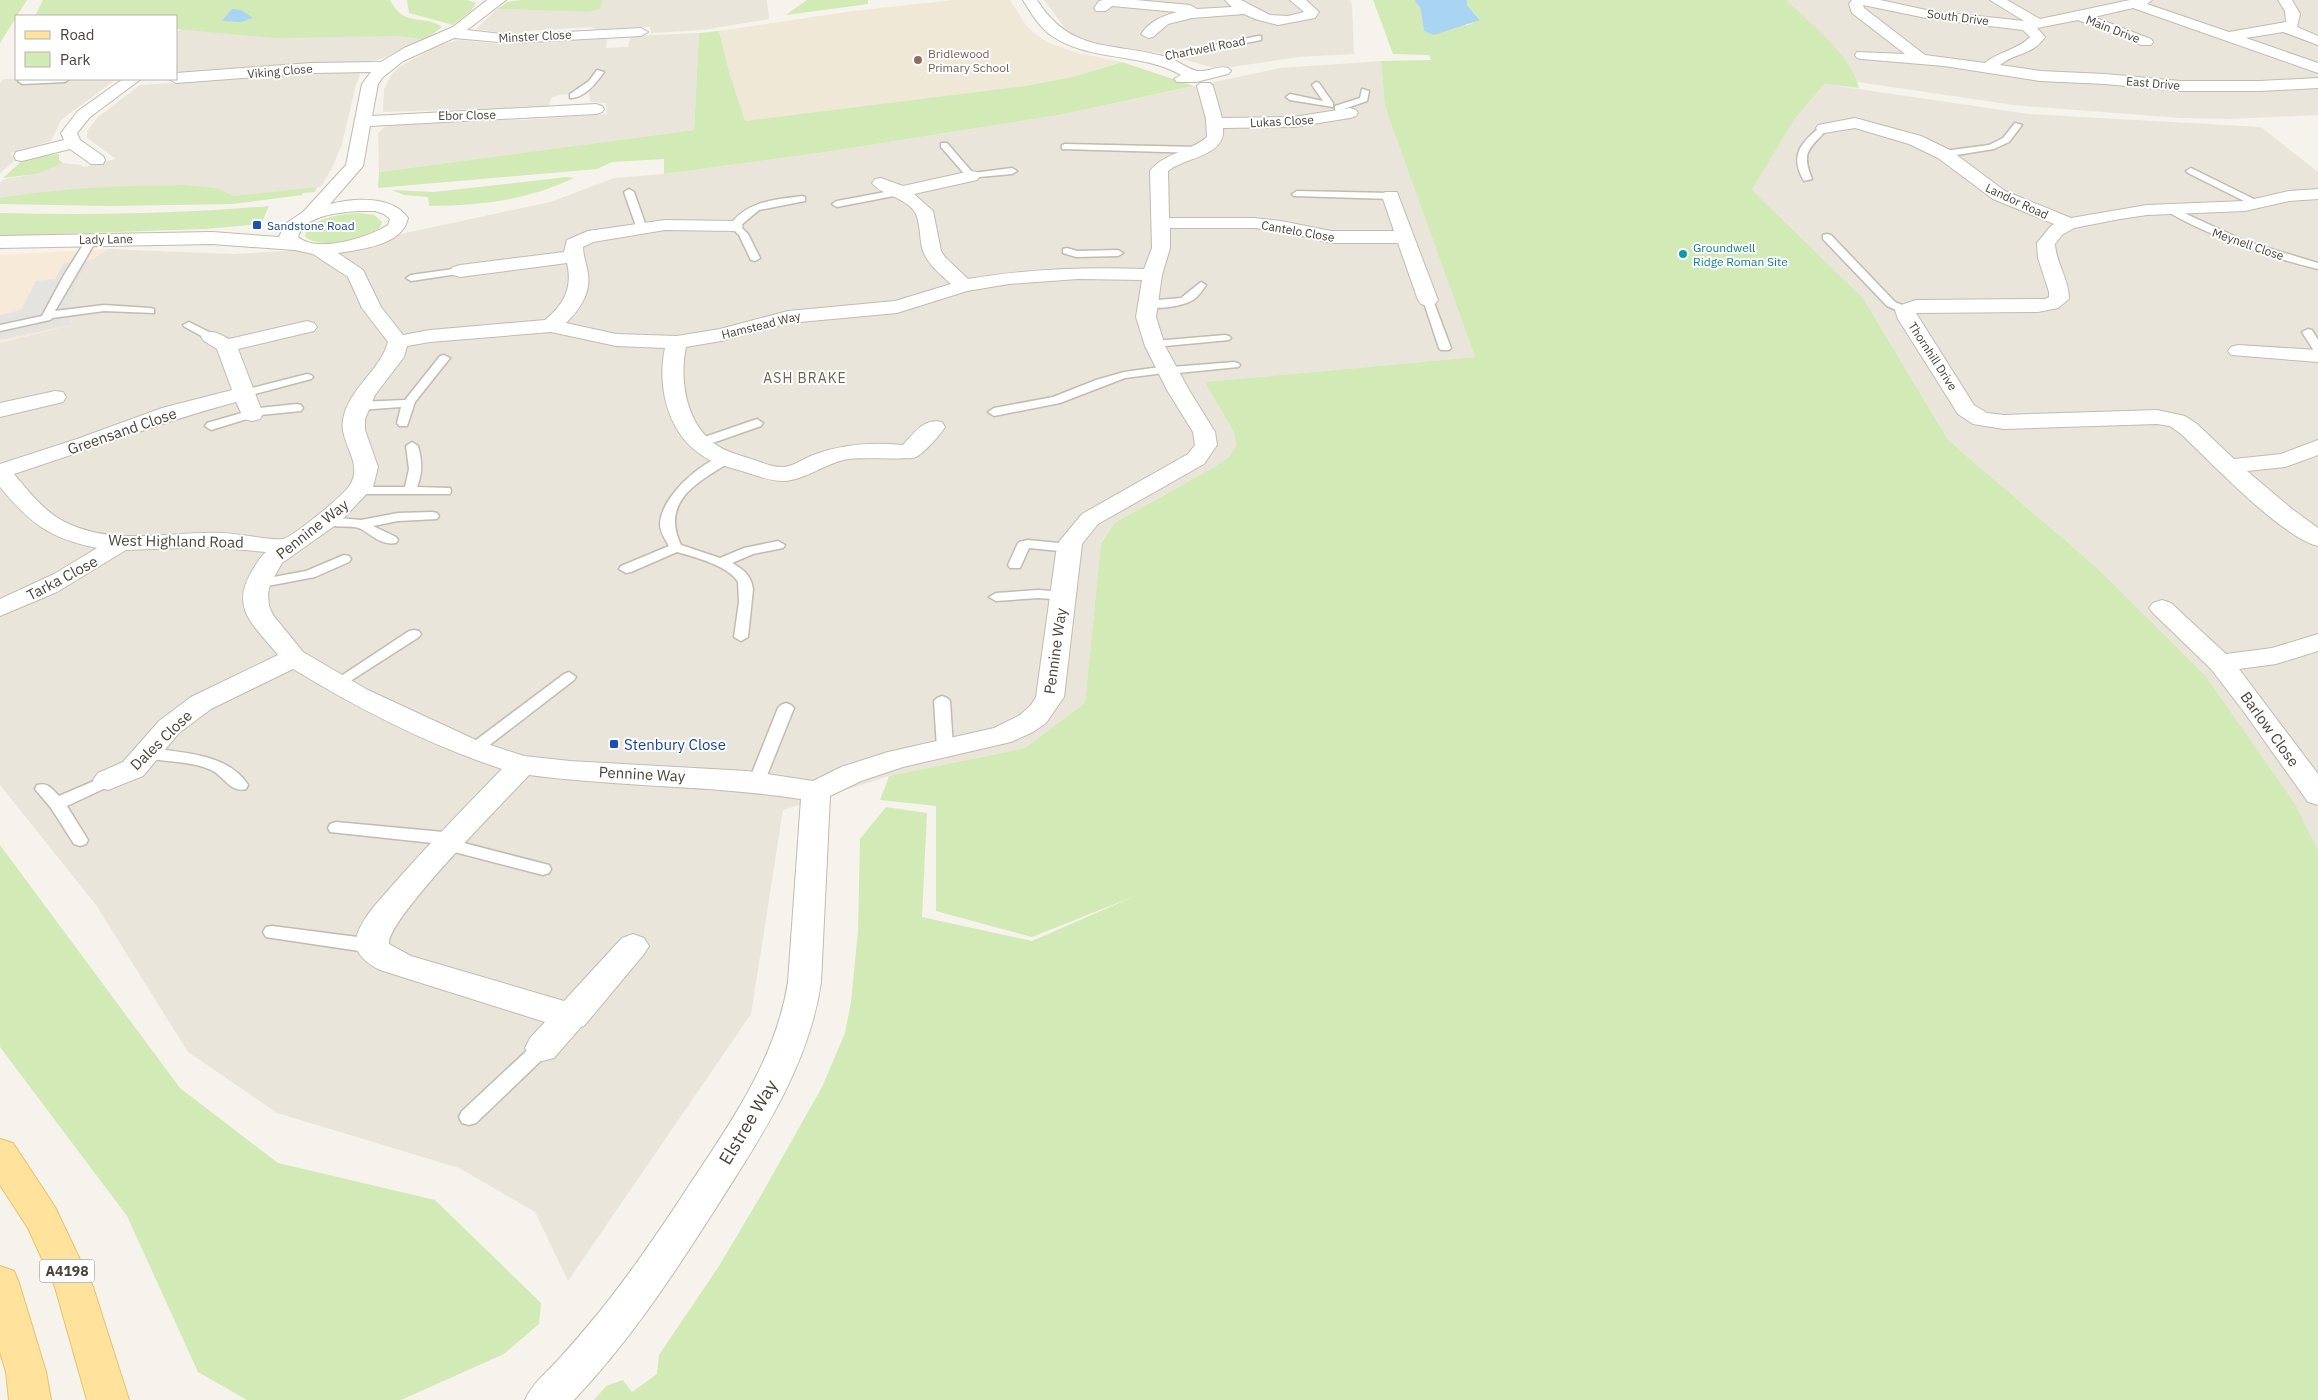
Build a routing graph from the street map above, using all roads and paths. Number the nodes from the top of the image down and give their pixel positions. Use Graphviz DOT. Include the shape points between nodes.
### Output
graph roads {
  1 [pos="495,0"];
  2 [pos="1030,0"];
  3 [pos="1232,0"];
  4 [pos="1297,0"];
  5 [pos="1860,0"];
  6 [pos="1997,0"];
  7 [pos="2285,0"];
  8 [pos="2140,2"];
  9 [pos="1101,8"];
  10 [pos="1245,10"];
  11 [pos="1196,14"];
  12 [pos="2079,16"];
  13 [pos="2033,25"];
  14 [pos="2286,28"];
  15 [pos="641,32"];
  16 [pos="451,33"];
  17 [pos="1148,34"];
  18 [pos="2229,36"];
  19 [pos="1258,38"];
  20 [pos="2318,41"];
  21 [pos="2146,42"];
  22 [pos="1862,55"];
  23 [pos="1153,59"];
  24 [pos="1921,59"];
  25 [pos="383,67"];
  26 [pos="1988,68"];
  27 [pos="2318,68"];
  28 [pos="1223,71"];
  29 [pos="600,72"];
  30 [pos="178,78"];
  31 [pos="44,80"];
  32 [pos="132,80"];
  33 [pos="22,81"];
  34 [pos="1171,81"];
  35 [pos="1201,81"];
  36 [pos="2318,83"];
  37 [pos="1316,85"];
  38 [pos="1365,90"];
  39 [pos="1290,97"];
  40 [pos="571,103"];
  41 [pos="1339,108"];
  42 [pos="596,109"];
  43 [pos="1368,120"];
  44 [pos="364,122"];
  45 [pos="1213,123"];
  46 [pos="2018,125"];
  47 [pos="1824,128"];
  48 [pos="73,143"];
  49 [pos="944,145"];
  50 [pos="1065,147"];
  51 [pos="1199,150"];
  52 [pos="1944,154"];
  53 [pos="22,156"];
  54 [pos="97,160"];
  55 [pos="354,166"];
  56 [pos="2191,171"];
  57 [pos="1012,172"];
  58 [pos="971,176"];
  59 [pos="1807,179"];
  60 [pos="882,183"];
  61 [pos="629,192"];
  62 [pos="901,192"];
  63 [pos="364,193"];
  64 [pos="1297,194"];
  65 [pos="2318,194"];
  66 [pos="1391,196"];
  67 [pos="802,199"];
  68 [pos="838,204"];
  69 [pos="2257,204"];
  70 [pos="2169,209"];
  71 [pos="304,218"];
  72 [pos="1160,223"];
  73 [pos="2069,224"];
  74 [pos="734,226"];
  75 [pos="642,228"];
  76 [pos="1827,236"];
  77 [pos="1406,237"];
  78 [pos="212,238"];
  79 [pos="92,239"];
  80 [pos="374,240"];
  81 [pos="0,242"];
  82 [pos="295,244"];
  83 [pos="319,249"];
  84 [pos="1067,251"];
  85 [pos="1086,254"];
  86 [pos="1118,254"];
  87 [pos="574,256"];
  88 [pos="755,258"];
  89 [pos="2318,266"];
  90 [pos="460,271"];
  91 [pos="356,274"];
  92 [pos="1084,274"];
  93 [pos="1152,275"];
  94 [pos="411,278"];
  95 [pos="964,286"];
  96 [pos="1201,286"];
  97 [pos="1428,300"];
  98 [pos="1147,304"];
  99 [pos="1905,310"];
  100 [pos="150,311"];
  101 [pos="48,314"];
  102 [pos="189,325"];
  103 [pos="551,326"];
  104 [pos="307,327"];
  105 [pos="0,328"];
  106 [pos="2308,332"];
  107 [pos="1225,338"];
  108 [pos="218,341"];
  109 [pos="398,342"];
  110 [pos="677,342"];
  111 [pos="1155,344"];
  112 [pos="1446,348"];
  113 [pos="2318,349"];
  114 [pos="2238,351"];
  115 [pos="2318,356"];
  116 [pos="444,358"];
  117 [pos="1234,365"];
  118 [pos="1167,370"];
  119 [pos="307,377"];
  120 [pos="244,393"];
  121 [pos="55,397"];
  122 [pos="409,403"];
  123 [pos="359,406"];
  124 [pos="297,408"];
  125 [pos="0,410"];
  126 [pos="994,412"];
  127 [pos="252,414"];
  128 [pos="403,423"];
  129 [pos="757,423"];
  130 [pos="211,426"];
  131 [pos="934,427"];
  132 [pos="700,443"];
  133 [pos="412,446"];
  134 [pos="2318,447"];
  135 [pos="908,452"];
  136 [pos="934,458"];
  137 [pos="726,459"];
  138 [pos="2228,466"];
  139 [pos="0,472"];
  140 [pos="358,491"];
  141 [pos="409,491"];
  142 [pos="445,491"];
  143 [pos="432,516"];
  144 [pos="327,520"];
  145 [pos="361,524"];
  146 [pos="2318,539"];
  147 [pos="391,540"];
  148 [pos="122,542"];
  149 [pos="778,545"];
  150 [pos="287,547"];
  151 [pos="676,548"];
  152 [pos="1069,548"];
  153 [pos="344,559"];
  154 [pos="720,563"];
  155 [pos="1015,564"];
  156 [pos="626,569"];
  157 [pos="257,584"];
  158 [pos="1063,596"];
  159 [pos="996,597"];
  160 [pos="0,608"];
  161 [pos="2162,608"];
  162 [pos="414,634"];
  163 [pos="741,637"];
  164 [pos="2318,642"];
  165 [pos="294,658"];
  166 [pos="2220,663"];
  167 [pos="569,677"];
  168 [pos="336,684"];
  169 [pos="942,701"];
  170 [pos="786,708"];
  171 [pos="945,748"];
  172 [pos="473,750"];
  173 [pos="149,753"];
  174 [pos="522,765"];
  175 [pos="108,780"];
  176 [pos="756,782"];
  177 [pos="240,785"];
  178 [pos="44,789"];
  179 [pos="816,790"];
  180 [pos="2318,796"];
  181 [pos="57,804"];
  182 [pos="336,828"];
  183 [pos="80,840"];
  184 [pos="451,842"];
  185 [pos="543,869"];
  186 [pos="272,932"];
  187 [pos="373,946"];
  188 [pos="633,946"];
  189 [pos="572,1017"];
  190 [pos="542,1048"];
  191 [pos="469,1118"];
  192 [pos="0,1154"];
  193 [pos="0,1283"];
  194 [pos="30,1400"];
  195 [pos="108,1400"];
  196 [pos="546,1400"];
  1 -- 16 [label="street"];
  2 -- 23 [label="street, Chartwell Road" via="1049,28 1066,40 1097,50"];
  3 -- 10 [label="street"];
  4 -- 10 [label="street" via="1312,12 1310,15 1271,21"];
  5 -- 13 [label="street, South Drive" via="1931,15"];
  5 -- 24 [label="street, South Drive" via="1856,4 1857,10"];
  6 -- 13 [label="street"];
  7 -- 14 [label="street" via="2294,20"];
  8 -- 12 [label="street, Main Drive"];
  8 -- 18 [label="street"];
  9 -- 11 [label="street" via="1106,3 1136,3 1180,7"];
  10 -- 11 [label="street"];
  11 -- 17 [label="street" via="1168,19"];
  12 -- 13 [label="street, Main Drive"];
  12 -- 21 [label="street, Main Drive"];
  13 -- 26 [label="street" via="2038,37 2036,40"];
  14 -- 18 [label="street"];
  14 -- 20 [label="street"];
  15 -- 16 [label="street, Minster Close" via="619,38 511,39"];
  16 -- 25 [label="street"];
  18 -- 27 [label="street"];
  19 -- 23 [label="lane, Chartwell Road"];
  22 -- 24 [label="street, South Drive"];
  23 -- 35 [label="street, Chartwell Road" via="1176,66"];
  24 -- 26 [label="street, South Drive"];
  25 -- 30 [label="street, Viking Close" via="311,68"];
  25 -- 44 [label="street" via="370,84"];
  26 -- 36 [label="street, East Drive" via="2040,76 2180,86"];
  28 -- 35 [label="street"];
  29 -- 40 [label="lane"];
  31 -- 33 [label="lane"];
  32 -- 48 [label="street" via="76,121 69,133"];
  34 -- 35 [label="street"];
  35 -- 45 [label="street"];
  37 -- 41 [label="lane"];
  38 -- 41 [label="lane" via="1364,99"];
  39 -- 41 [label="lane"];
  40 -- 42 [label="street, Ebor Close"];
  40 -- 44 [label="street, Ebor Close"];
  41 -- 43 [label="street"];
  41 -- 45 [label="street, Lukas Close" via="1294,122"];
  44 -- 55 [label="street"];
  45 -- 51 [label="street" via="1214,139"];
  46 -- 52 [label="lane" via="2006,140 1991,147"];
  47 -- 52 [label="street, Landor Road" via="1845,123 1864,125 1909,138"];
  47 -- 59 [label="lane" via="1802,152 1799,162"];
  48 -- 53 [label="street"];
  48 -- 54 [label="street"];
  49 -- 58 [label="lane"];
  50 -- 51 [label="lane"];
  51 -- 72 [label="street, Pennine Way" via="1161,168"];
  52 -- 73 [label="street, Landor Road" via="1999,195"];
  55 -- 63 [label="street"];
  55 -- 71 [label="street"];
  56 -- 69 [label="lane"];
  57 -- 58 [label="lane"];
  58 -- 62 [label="street"];
  60 -- 62 [label="street"];
  61 -- 75 [label="lane"];
  62 -- 68 [label="lane"];
  62 -- 95 [label="street" via="924,211 932,251"];
  63 -- 71 [label="street, Lady Lane" via="335,208"];
  63 -- 80 [label="street, Lady Lane" via="399,218 393,230"];
  64 -- 66 [label="lane"];
  65 -- 69 [label="street, Thornhill Drive" via="2289,196"];
  66 -- 77 [label="street"];
  67 -- 74 [label="lane" via="756,206 741,216"];
  69 -- 70 [label="street, Thornhill Drive"];
  70 -- 73 [label="street, Thornhill Drive"];
  70 -- 89 [label="lane, Meynell Close" via="2229,240"];
  71 -- 78 [label="street, Lady Lane"];
  71 -- 82 [label="street" via="292,226 288,234"];
  72 -- 77 [label="street, Cantelo Close" via="1262,224 1331,237"];
  72 -- 93 [label="street, Pennine Way" via="1161,248"];
  73 -- 99 [label="street, Thornhill Drive" via="2056,231 2046,243 2047,258 2060,292 2056,302 2031,306 1916,306"];
  74 -- 75 [label="street" via="712,219"];
  74 -- 88 [label="lane" via="743,234"];
  75 -- 87 [label="street" via="576,241"];
  76 -- 99 [label="lane" via="1891,304"];
  77 -- 97 [label="street"];
  78 -- 79 [label="street, Lady Lane"];
  78 -- 82 [label="street, Lady Lane"];
  79 -- 81 [label="street, Lady Lane"];
  79 -- 101 [label="lane"];
  80 -- 83 [label="street, Lady Lane" via="347,247"];
  80 -- 91 [label="street"];
  82 -- 83 [label="street, Lady Lane"];
  83 -- 91 [label="street"];
  84 -- 85 [label="lane"];
  85 -- 86 [label="lane"];
  85 -- 92 [label="lane"];
  87 -- 90 [label="street" via="512,255"];
  87 -- 103 [label="street" via="580,281 578,290 572,305"];
  90 -- 94 [label="lane"];
  91 -- 109 [label="street" via="372,308"];
  92 -- 93 [label="street, Hamstead Way"];
  92 -- 95 [label="street, Hamstead Way" via="1021,276"];
  93 -- 98 [label="street, Pennine Way"];
  95 -- 110 [label="street, Hamstead Way" via="896,307 796,316 721,335"];
  96 -- 98 [label="lane" via="1197,293 1183,302"];
  97 -- 112 [label="lane"];
  98 -- 111 [label="street, Pennine Way" via="1146,316"];
  99 -- 138 [label="street, Thornhill Drive" via="1966,409 1980,419 2018,423 2167,418 2190,429"];
  100 -- 101 [label="lane" via="104,308"];
  101 -- 105 [label="lane" via="46,318"];
  102 -- 108 [label="lane"];
  103 -- 109 [label="street, Hamstead Way" via="430,336"];
  103 -- 110 [label="street, Hamstead Way" via="616,340"];
  104 -- 108 [label="street"];
  106 -- 113 [label="lane"];
  107 -- 111 [label="lane"];
  108 -- 120 [label="street"];
  109 -- 123 [label="street, Pennine Way" via="394,357"];
  110 -- 132 [label="street" via="673,354 676,399 689,430"];
  111 -- 118 [label="street, Pennine Way"];
  114 -- 115 [label="street"];
  116 -- 122 [label="lane"];
  117 -- 118 [label="lane"];
  118 -- 126 [label="lane" via="1124,376 1056,400"];
  118 -- 152 [label="street, Pennine Way" via="1204,432 1206,445 1186,466 1090,519"];
  119 -- 120 [label="lane"];
  120 -- 127 [label="street"];
  120 -- 139 [label="street, Greensand Close" via="170,413"];
  121 -- 125 [label="street"];
  122 -- 123 [label="lane"];
  122 -- 128 [label="lane"];
  123 -- 140 [label="street, Pennine Way" via="354,430 367,467 366,477"];
  124 -- 127 [label="lane"];
  127 -- 130 [label="lane"];
  129 -- 132 [label="lane"];
  131 -- 135 [label="street"];
  132 -- 137 [label="street"];
  133 -- 141 [label="lane" via="415,467"];
  134 -- 138 [label="street" via="2285,460"];
  135 -- 136 [label="street"];
  135 -- 137 [label="street" via="840,453 782,474"];
  137 -- 151 [label="lane" via="686,486 676,498 666,524"];
  138 -- 146 [label="street, Thornhill Drive" via="2286,519"];
  139 -- 148 [label="street, West Highland Road" via="41,517 56,526 83,537"];
  140 -- 141 [label="lane"];
  140 -- 144 [label="street, Pennine Way"];
  141 -- 142 [label="lane"];
  143 -- 145 [label="lane" via="398,517"];
  144 -- 145 [label="lane"];
  144 -- 150 [label="street, Pennine Way"];
  145 -- 147 [label="lane"];
  148 -- 150 [label="street, West Highland Road" via="212,540"];
  148 -- 160 [label="street, Tarka Close" via="59,583"];
  149 -- 154 [label="lane" via="749,551"];
  150 -- 157 [label="street, Pennine Way" via="272,559"];
  151 -- 154 [label="lane"];
  151 -- 156 [label="lane"];
  152 -- 155 [label="lane" via="1024,545"];
  152 -- 158 [label="street, Pennine Way"];
  153 -- 157 [label="lane" via="310,574"];
  154 -- 163 [label="lane" via="745,580"];
  157 -- 165 [label="street, Pennine Way" via="256,606 261,617"];
  158 -- 159 [label="lane"];
  158 -- 171 [label="street, Pennine Way" via="1050,697 1044,710 1013,732"];
  161 -- 166 [label="street, Barlow Close"];
  162 -- 168 [label="lane"];
  164 -- 166 [label="street" via="2276,656"];
  165 -- 168 [label="street, Pennine Way"];
  165 -- 173 [label="street, Dales Close" via="201,703 169,727"];
  166 -- 180 [label="street, Barlow Close"];
  167 -- 172 [label="lane"];
  168 -- 172 [label="street, Pennine Way"];
  169 -- 171 [label="lane"];
  170 -- 176 [label="lane"];
  171 -- 179 [label="street, Pennine Way" via="851,774"];
  172 -- 174 [label="street, Pennine Way"];
  173 -- 175 [label="street, Dales Close" via="133,769"];
  173 -- 177 [label="lane" via="204,761 220,768"];
  174 -- 176 [label="street, Pennine Way" via="570,771"];
  174 -- 184 [label="street"];
  175 -- 181 [label="lane"];
  176 -- 179 [label="street, Pennine Way"];
  178 -- 181 [label="lane"];
  179 -- 196 [label="street, Elstree Way" via="801,1004 776,1076 640,1290 604,1338"];
  181 -- 183 [label="lane"];
  182 -- 184 [label="lane"];
  184 -- 185 [label="lane"];
  184 -- 187 [label="street" via="374,930"];
  186 -- 187 [label="lane"];
  187 -- 189 [label="street" via="385,959 401,965"];
  188 -- 189 [label="street"];
  189 -- 190 [label="street"];
  190 -- 191 [label="lane"];
  192 -- 195 [label="main road, A4198" via="42,1218 74,1287"];
  193 -- 194 [label="main road" via="26,1372"];
}
